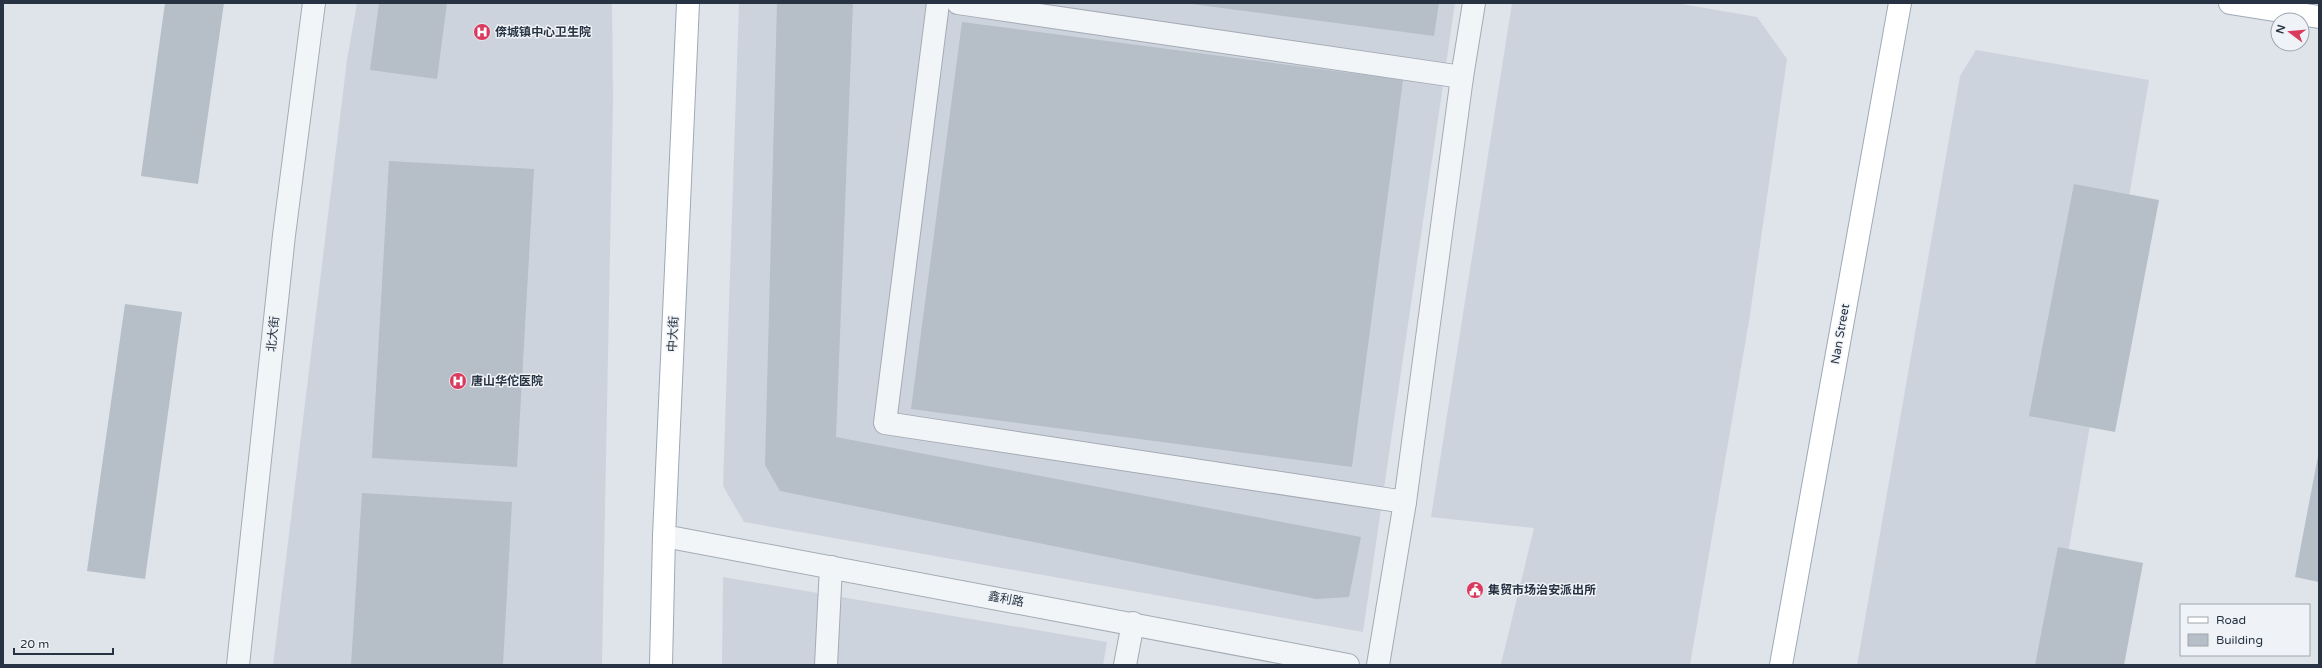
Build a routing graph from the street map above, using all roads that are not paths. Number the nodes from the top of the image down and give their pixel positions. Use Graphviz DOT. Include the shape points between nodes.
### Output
graph roads {
  1 [pos="314,3"];
  2 [pos="688,3"];
  3 [pos="938,3"];
  4 [pos="958,3"];
  5 [pos="1474,3"];
  6 [pos="1900,3"];
  7 [pos="2230,3"];
  8 [pos="2319,17"];
  9 [pos="1462,77"];
  10 [pos="1405,502"];
  11 [pos="664,536"];
  12 [pos="831,567"];
  13 [pos="1133,623"];
  14 [pos="238,665"];
  15 [pos="661,665"];
  16 [pos="826,665"];
  17 [pos="1125,665"];
  18 [pos="1348,665"];
  19 [pos="1378,665"];
  20 [pos="1781,665"];
  1 -- 14 [label="street, 北大街" via="284,235"];
  2 -- 11 [label="main road, 中大街"];
  3 -- 10 [label="street" via="885,422"];
  4 -- 9 [label="street"];
  5 -- 9 [label="street"];
  6 -- 20 [label="main road, Nan Street"];
  7 -- 8 [label="main road"];
  9 -- 10 [label="street"];
  10 -- 19 [label="street"];
  11 -- 12 [label="street, 鑫利路"];
  11 -- 15 [label="main road, 中大街"];
  12 -- 13 [label="street, 鑫利路"];
  12 -- 16 [label="street"];
  13 -- 17 [label="street"];
  13 -- 18 [label="street, 鑫利路"];
}
